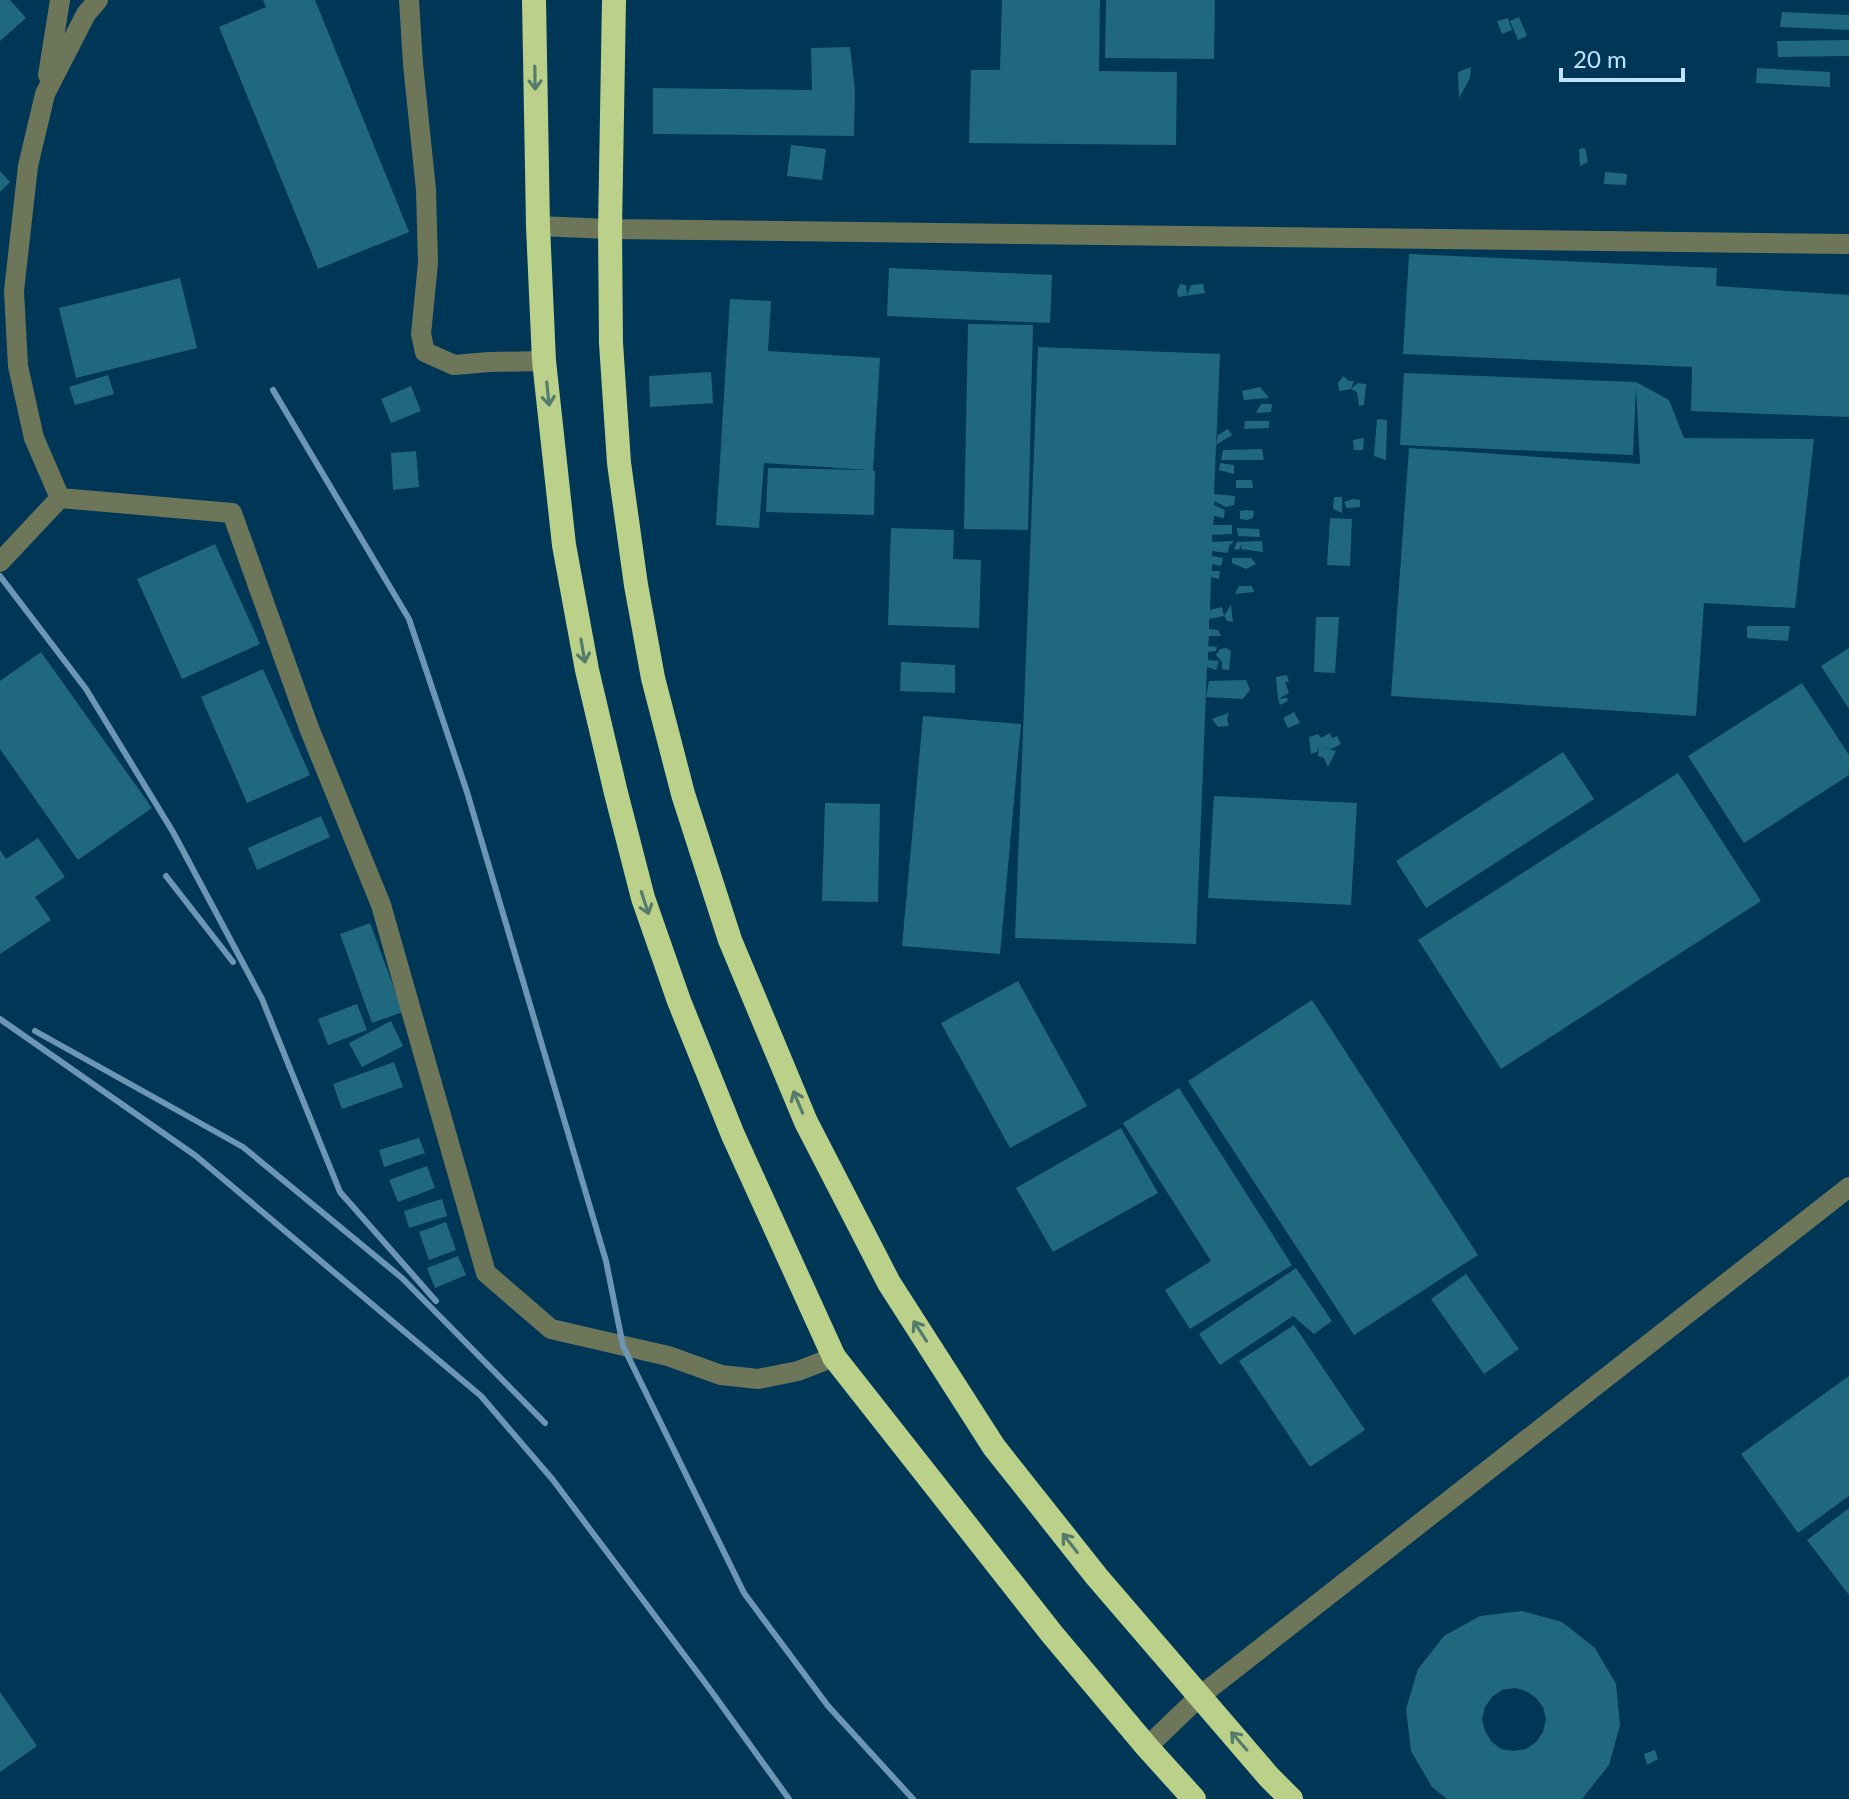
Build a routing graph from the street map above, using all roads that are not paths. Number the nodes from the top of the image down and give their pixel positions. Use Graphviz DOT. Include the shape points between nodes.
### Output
graph roads {
  1 [pos="60,0"];
  2 [pos="98,0"];
  3 [pos="409,0"];
  4 [pos="534,0"];
  5 [pos="614,0"];
  6 [pos="45,94"];
  7 [pos="538,226"];
  8 [pos="610,229"];
  9 [pos="1849,244"];
  10 [pos="544,361"];
  11 [pos="60,498"];
  12 [pos="0,562"];
  13 [pos="1849,1187"];
  14 [pos="834,1357"];
  15 [pos="1200,1696"];
  16 [pos="1147,1747"];
  17 [pos="1194,1799"];
  18 [pos="1291,1799"];
  1 -- 6 [label="lane"];
  2 -- 6 [label="lane"];
  3 -- 10 [label="lane" via="426,190 428,263 421,334 425,352 454,365"];
  4 -- 7 [label="highway, one-way"];
  5 -- 8 [label="highway"];
  6 -- 11 [label="lane" via="28,166 14,291 18,366 34,438"];
  7 -- 8 [label="lane"];
  7 -- 10 [label="highway"];
  8 -- 9 [label="lane"];
  15 -- 8 [label="highway, one-way" via="994,1447 889,1283 806,1122 730,940 680,780 636,585 619,463"];
  10 -- 14 [label="highway, one-way" via="564,545 587,670 643,898 733,1135"];
  11 -- 12 [label="lane"];
  11 -- 14 [label="lane" via="232,513 309,728 381,905 486,1273 551,1329 668,1356 721,1375 758,1379"];
  13 -- 15 [label="lane"];
  14 -- 16 [label="highway"];
  15 -- 16 [label="lane"];
  18 -- 15 [label="highway, one-way"];
  16 -- 17 [label="highway"];
}
